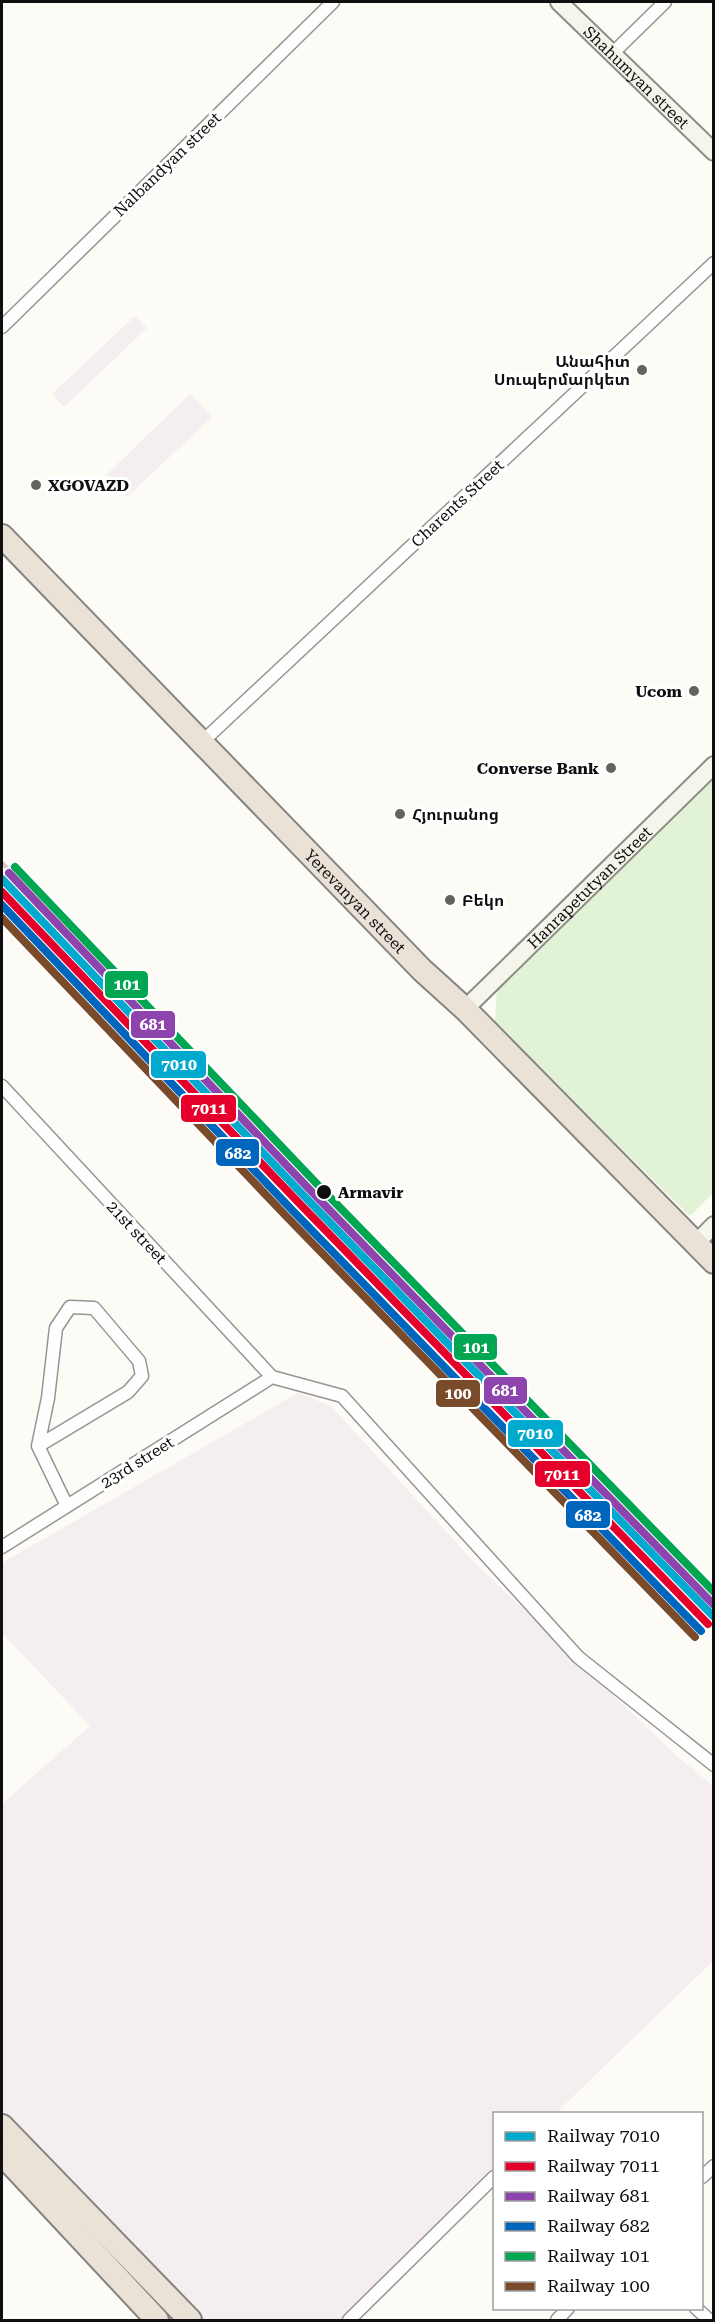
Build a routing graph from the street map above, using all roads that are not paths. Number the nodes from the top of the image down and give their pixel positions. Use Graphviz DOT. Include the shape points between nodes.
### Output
graph roads {
  1 [pos="333,2"];
  2 [pos="559,2"];
  3 [pos="665,2"];
  4 [pos="612,54"];
  5 [pos="714,152"];
  6 [pos="714,263"];
  7 [pos="2,327"];
  8 [pos="2,536"];
  9 [pos="201,743"];
  10 [pos="714,765"];
  11 [pos="465,1009"];
  12 [pos="2,1086"];
  13 [pos="714,1225"];
  14 [pos="695,1244"];
  15 [pos="714,1262"];
  16 [pos="272,1377"];
  17 [pos="38,1446"];
  18 [pos="67,1506"];
  19 [pos="2,1547"];
  20 [pos="714,1766"];
  21 [pos="2,2126"];
  22 [pos="2,2154"];
  23 [pos="39,2179"];
  24 [pos="493,2179"];
  25 [pos="157,2320"];
  26 [pos="190,2320"];
  27 [pos="349,2320"];
  1 -- 7 [label="street, Nalbandyan street"];
  2 -- 4 [label="main road, Shahumyan street"];
  3 -- 4 [label="street"];
  4 -- 5 [label="main road, Shahumyan street"];
  6 -- 9 [label="street, Charents Street"];
  8 -- 9 [label="highway, Yerevanyan street"];
  9 -- 11 [label="highway, Yerevanyan street" via="422,970"];
  10 -- 11 [label="main road, Hanrapetutyan Street"];
  11 -- 14 [label="highway, Yerevanyan street"];
  12 -- 16 [label="street, 21st street"];
  13 -- 14 [label="main road"];
  14 -- 15 [label="highway, Yerevanyan street"];
  16 -- 18 [label="street, 23rd street"];
  16 -- 20 [label="street" via="342,1396 578,1657"];
  17 -- 17 [label="street" via="56,1328 70,1307 94,1308 139,1361 142,1376 128,1392"];
  17 -- 18 [label="street"];
  18 -- 19 [label="street, 23rd street"];
  21 -- 23 [label="highway"];
  22 -- 23 [label="highway"];
  23 -- 25 [label="highway"];
  23 -- 26 [label="highway"];
  24 -- 27 [label="street"];
}
